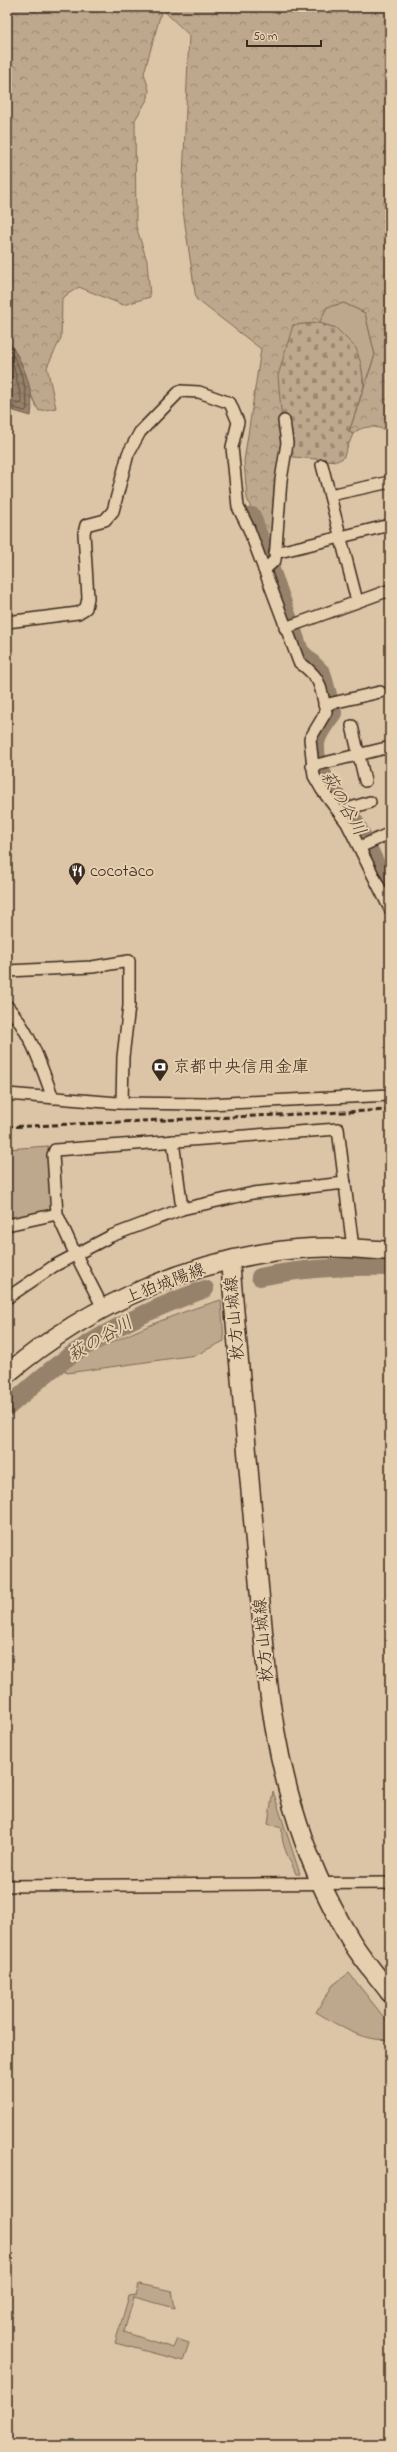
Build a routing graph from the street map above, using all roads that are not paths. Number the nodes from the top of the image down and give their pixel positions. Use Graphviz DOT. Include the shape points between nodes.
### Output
graph roads {
  1 [pos="284,421"];
  2 [pos="322,465"];
  3 [pos="390,482"];
  4 [pos="330,496"];
  5 [pos="390,525"];
  6 [pos="340,537"];
  7 [pos="275,553"];
  8 [pos="268,566"];
  9 [pos="390,590"];
  10 [pos="357,601"];
  11 [pos="7,622"];
  12 [pos="285,628"];
  13 [pos="380,692"];
  14 [pos="328,704"];
  15 [pos="352,726"];
  16 [pos="390,747"];
  17 [pos="358,754"];
  18 [pos="316,765"];
  19 [pos="365,781"];
  20 [pos="370,802"];
  21 [pos="345,812"];
  22 [pos="390,833"];
  23 [pos="363,846"];
  24 [pos="390,909"];
  25 [pos="7,971"];
  26 [pos="7,1006"];
  27 [pos="7,1094"];
  28 [pos="390,1095"];
  29 [pos="53,1098"];
  30 [pos="122,1103"];
  31 [pos="173,1141"];
  32 [pos="345,1183"];
  33 [pos="182,1209"];
  34 [pos="57,1214"];
  35 [pos="7,1225"];
  36 [pos="353,1248"];
  37 [pos="390,1251"];
  38 [pos="76,1254"];
  39 [pos="230,1261"];
  40 [pos="7,1298"];
  41 [pos="103,1308"];
  42 [pos="7,1374"];
  43 [pos="390,1882"];
  44 [pos="320,1883"];
  45 [pos="7,1886"];
  46 [pos="390,1993"];
  1 -- 7 [label="street" via="287,443"];
  2 -- 4 [label="street"];
  3 -- 4 [label="street"];
  4 -- 6 [label="street"];
  5 -- 6 [label="street"];
  6 -- 7 [label="street"];
  6 -- 10 [label="street"];
  7 -- 8 [label="street" via="275,560"];
  8 -- 11 [label="street" via="238,507 232,447 238,422 230,402 199,392 180,391 140,432 128,454 113,511 105,520 86,525 86,608 78,613"];
  8 -- 12 [label="street"];
  9 -- 10 [label="street"];
  10 -- 12 [label="street"];
  12 -- 14 [label="street" via="299,662 315,673"];
  13 -- 14 [label="street"];
  14 -- 18 [label="street" via="310,739"];
  15 -- 17 [label="street"];
  16 -- 17 [label="street"];
  17 -- 18 [label="street"];
  17 -- 19 [label="street"];
  18 -- 21 [label="street" via="322,790"];
  20 -- 21 [label="street"];
  21 -- 23 [label="street"];
  22 -- 23 [label="street"];
  23 -- 24 [label="street"];
  25 -- 30 [label="street" via="92,967 129,961 129,1006 123,1057"];
  26 -- 29 [label="street" via="28,1035"];
  27 -- 29 [label="street"];
  28 -- 30 [label="street" via="208,1104"];
  29 -- 30 [label="street"];
  31 -- 32 [label="street" via="338,1129"];
  31 -- 33 [label="street"];
  31 -- 34 [label="street" via="54,1150"];
  32 -- 33 [label="street" via="253,1193"];
  32 -- 36 [label="street"];
  33 -- 38 [label="street" via="111,1236"];
  34 -- 35 [label="street"];
  34 -- 38 [label="street"];
  36 -- 37 [label="main road, 上狛城陽線"];
  36 -- 39 [label="main road, 上狛城陽線" via="310,1248"];
  38 -- 40 [label="street"];
  38 -- 41 [label="street"];
  39 -- 41 [label="main road, 上狛城陽線" via="181,1275"];
  39 -- 44 [label="main road, 枚方山城線" via="272,1722 293,1812"];
  41 -- 42 [label="main road, 上狛城陽線" via="56,1336"];
  43 -- 44 [label="street"];
  44 -- 45 [label="street"];
  44 -- 46 [label="main road, 枚方山城線" via="350,1940"];
}
